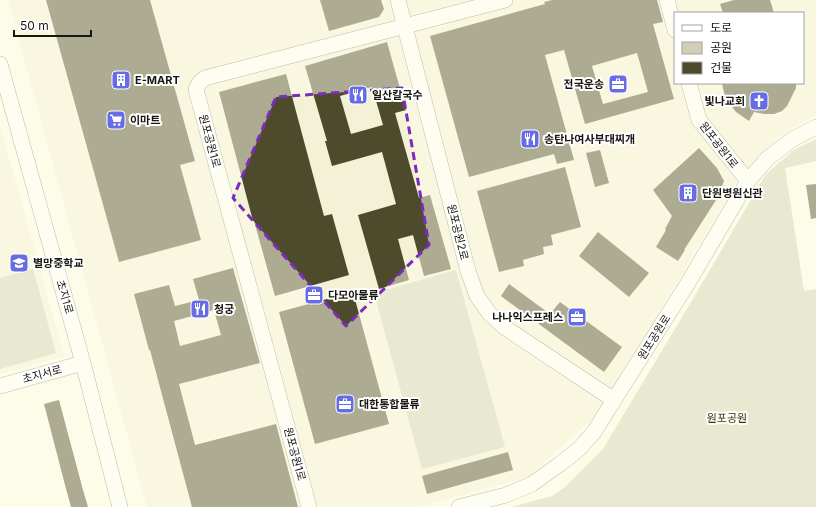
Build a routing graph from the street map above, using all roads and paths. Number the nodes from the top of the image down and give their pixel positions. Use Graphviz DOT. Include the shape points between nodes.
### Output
graph roads {
  1 [pos="398,0"];
  2 [pos="505,0"];
  3 [pos="667,0"];
  4 [pos="405,26"];
  5 [pos="674,26"];
  6 [pos="0,64"];
  7 [pos="689,84"];
  8 [pos="816,127"];
  9 [pos="748,181"];
  10 [pos="84,363"];
  11 [pos="0,386"];
  12 [pos="614,400"];
  13 [pos="120,507"];
  14 [pos="309,507"];
  15 [pos="460,507"];
  1 -- 4 [label="street, 원포공원2로"];
  2 -- 4 [label="street, 원포공원1로"];
  3 -- 5 [label="street"];
  4 -- 12 [label="street, 원포공원2로" via="468,271 477,296 489,313 504,327"];
  4 -- 14 [label="street, 원포공원1로" via="205,78 196,90"];
  6 -- 10 [label="street, 초지1로"];
  7 -- 9 [label="street, 원포공원1로" via="699,120"];
  8 -- 9 [label="street, 원포공원로" via="793,138 768,158"];
  9 -- 12 [label="street, 원포공원로" via="688,283"];
  10 -- 11 [label="street, 초지서로"];
  10 -- 13 [label="street, 초지1로"];
  12 -- 15 [label="street, 원포공원로" via="594,432 578,449 548,473 532,484 506,495"];
}
